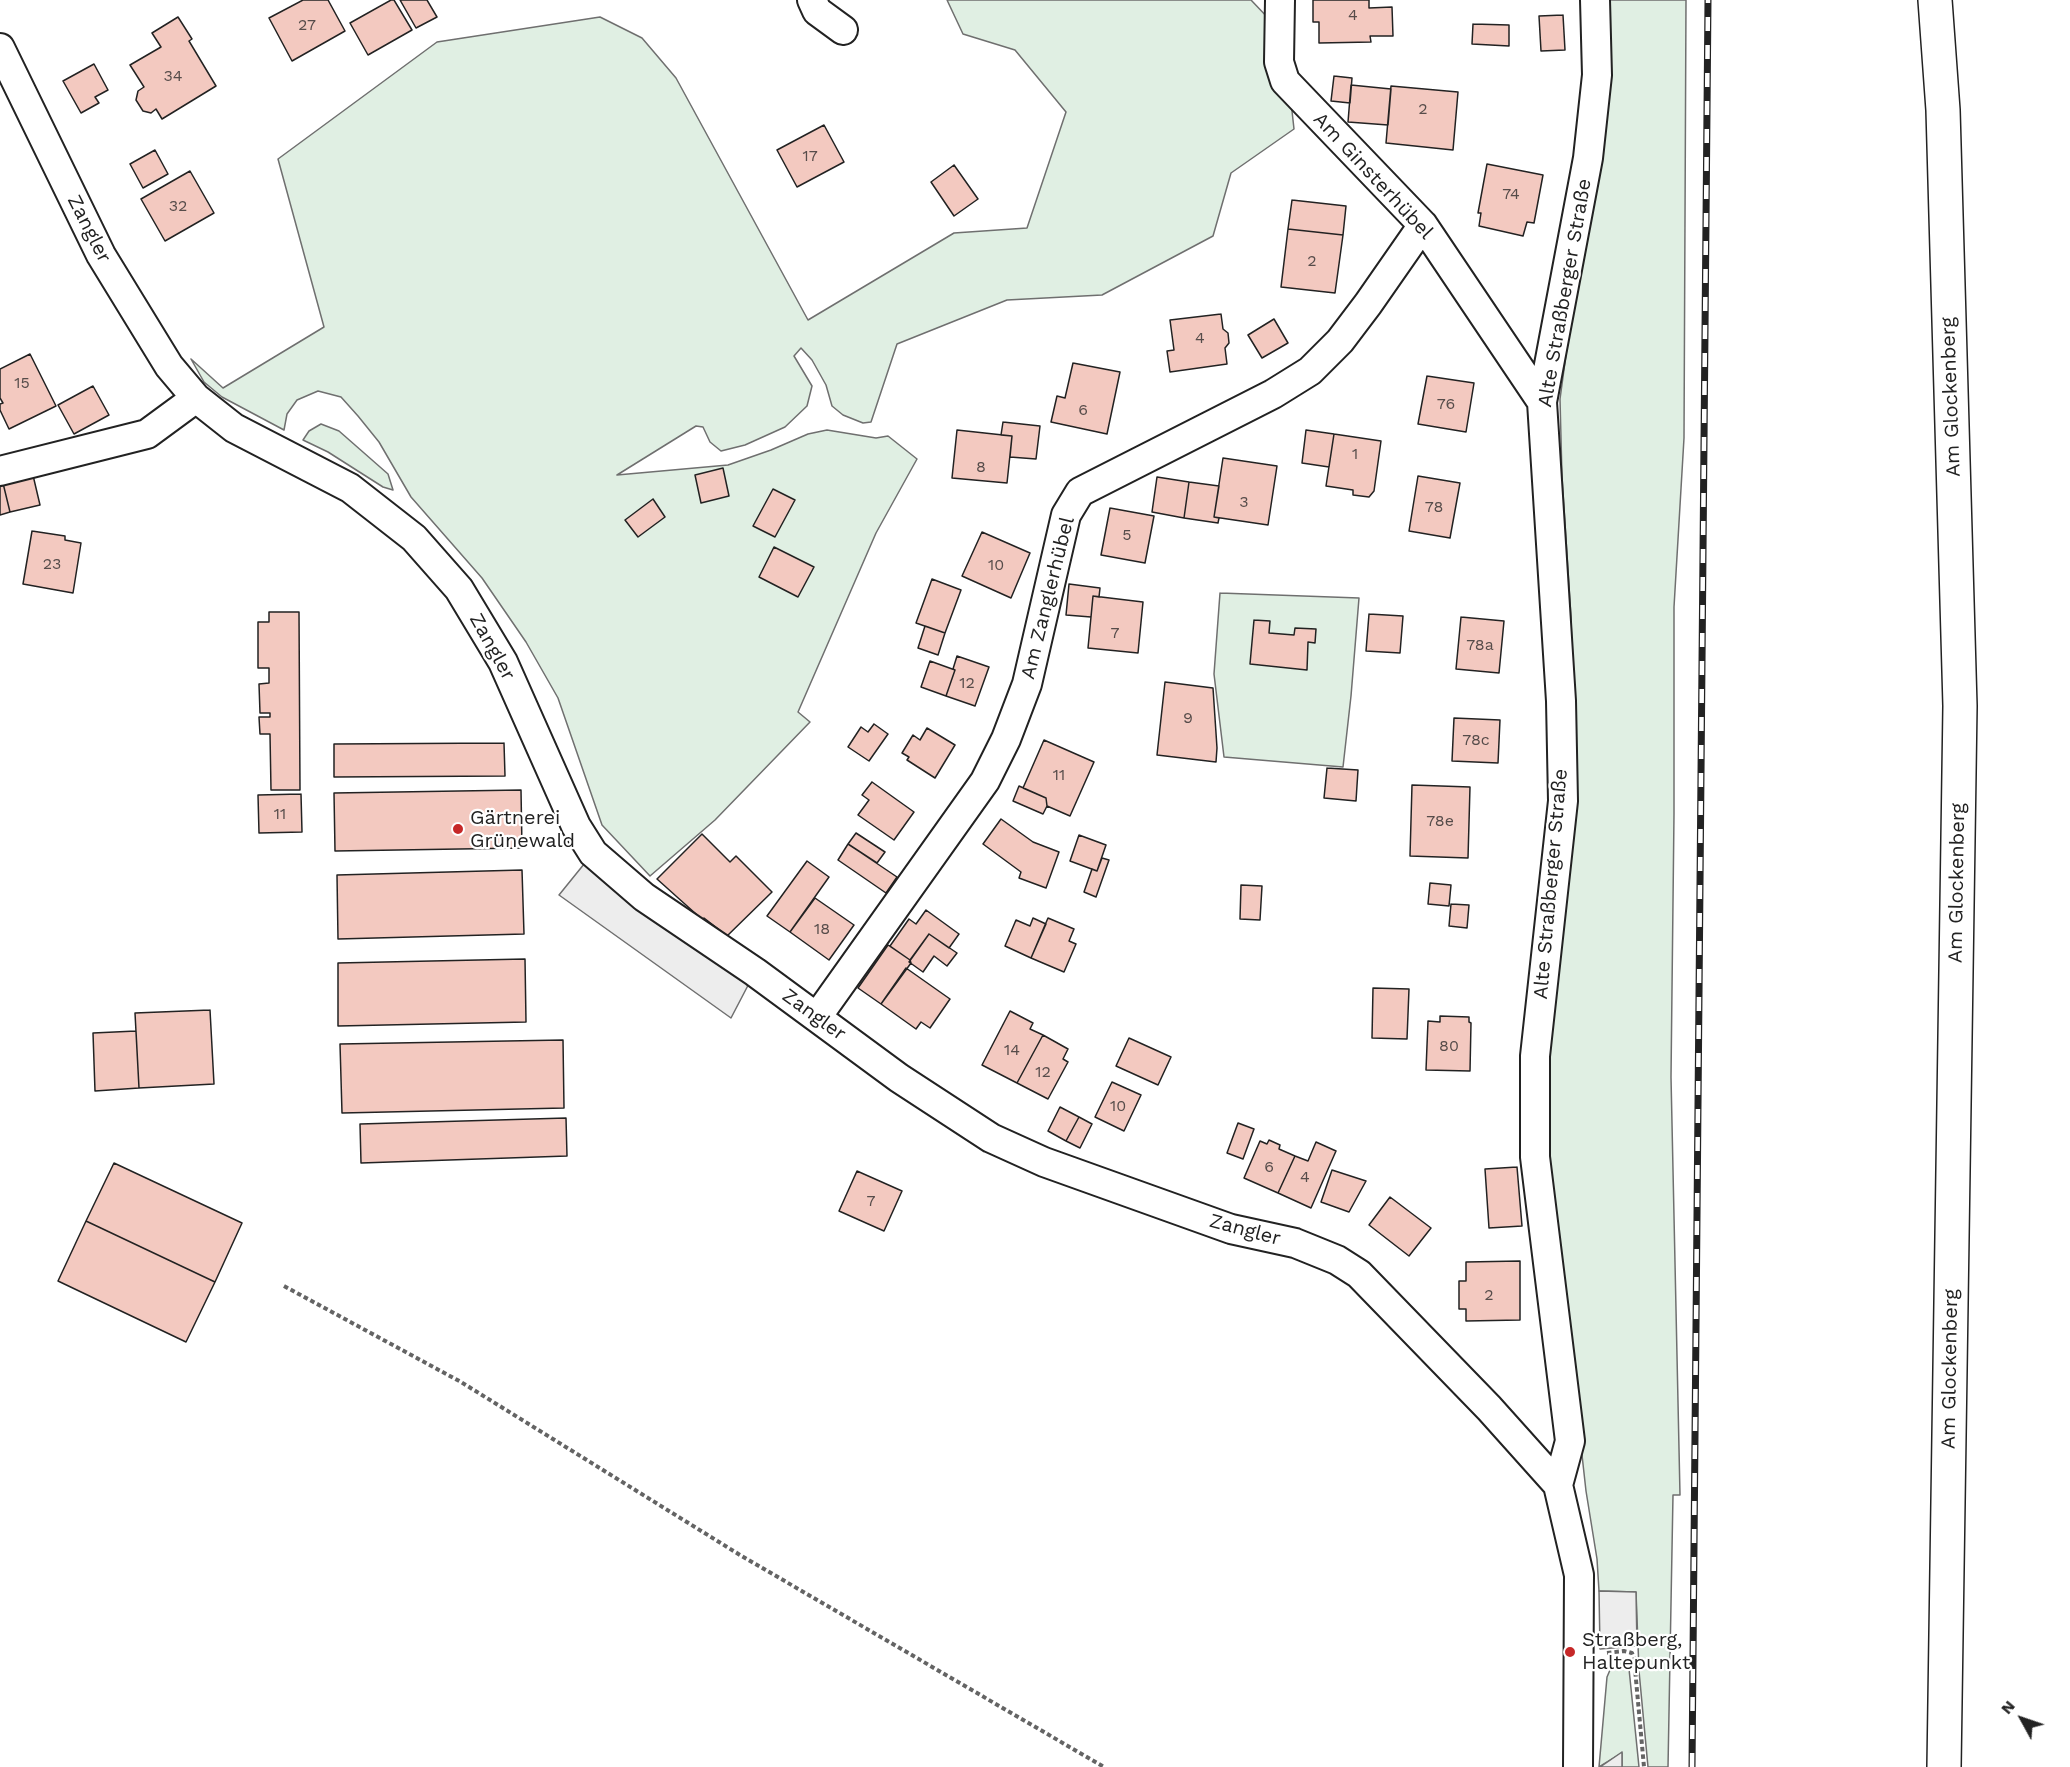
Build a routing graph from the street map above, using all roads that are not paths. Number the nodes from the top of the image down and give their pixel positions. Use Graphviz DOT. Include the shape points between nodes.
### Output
graph roads {
  1 [pos="812,0"];
  2 [pos="1280,0"];
  3 [pos="1595,0"];
  4 [pos="1935,0"];
  5 [pos="843,30"];
  6 [pos="0,48"];
  7 [pos="1423,225"];
  8 [pos="196,399"];
  9 [pos="1542,402"];
  10 [pos="0,471"];
  11 [pos="818,1017"];
  12 [pos="1558,1485"];
  13 [pos="1578,1767"];
  14 [pos="1944,1767"];
  1 -- 5 [label="street" via="817,11"];
  2 -- 7 [label="street, Am Ginsterhübel" via="1279,62 1285,81"];
  3 -- 9 [label="street, Alte Straßberger Straße" via="1597,75 1588,158"];
  4 -- 14 [label="main road, Am Glockenberg" via="1943,122 1960,706"];
  6 -- 8 [label="street, Zangler" via="101,255 169,366"];
  7 -- 9 [label="street, Am Ginsterhübel"];
  7 -- 11 [label="street, Am Zanglerhübel" via="1368,304 1310,371 1274,394 1080,492 1066,515 1028,684 1006,739 985,781"];
  8 -- 10 [label="street" via="147,434"];
  8 -- 11 [label="street, Zangler" via="234,428 350,488 414,538 459,589 503,662 576,826 593,854 644,897"];
  9 -- 12 [label="street, Alte Straßberger Straße" via="1561,701 1563,801 1535,1056 1535,1157 1570,1441"];
  11 -- 12 [label="street, Zangler" via="898,1078 1002,1142 1044,1162 1231,1229 1295,1243 1337,1260 1359,1274"];
  12 -- 13 [label="street, Alte Straßberger Straße" via="1579,1575"];
}
